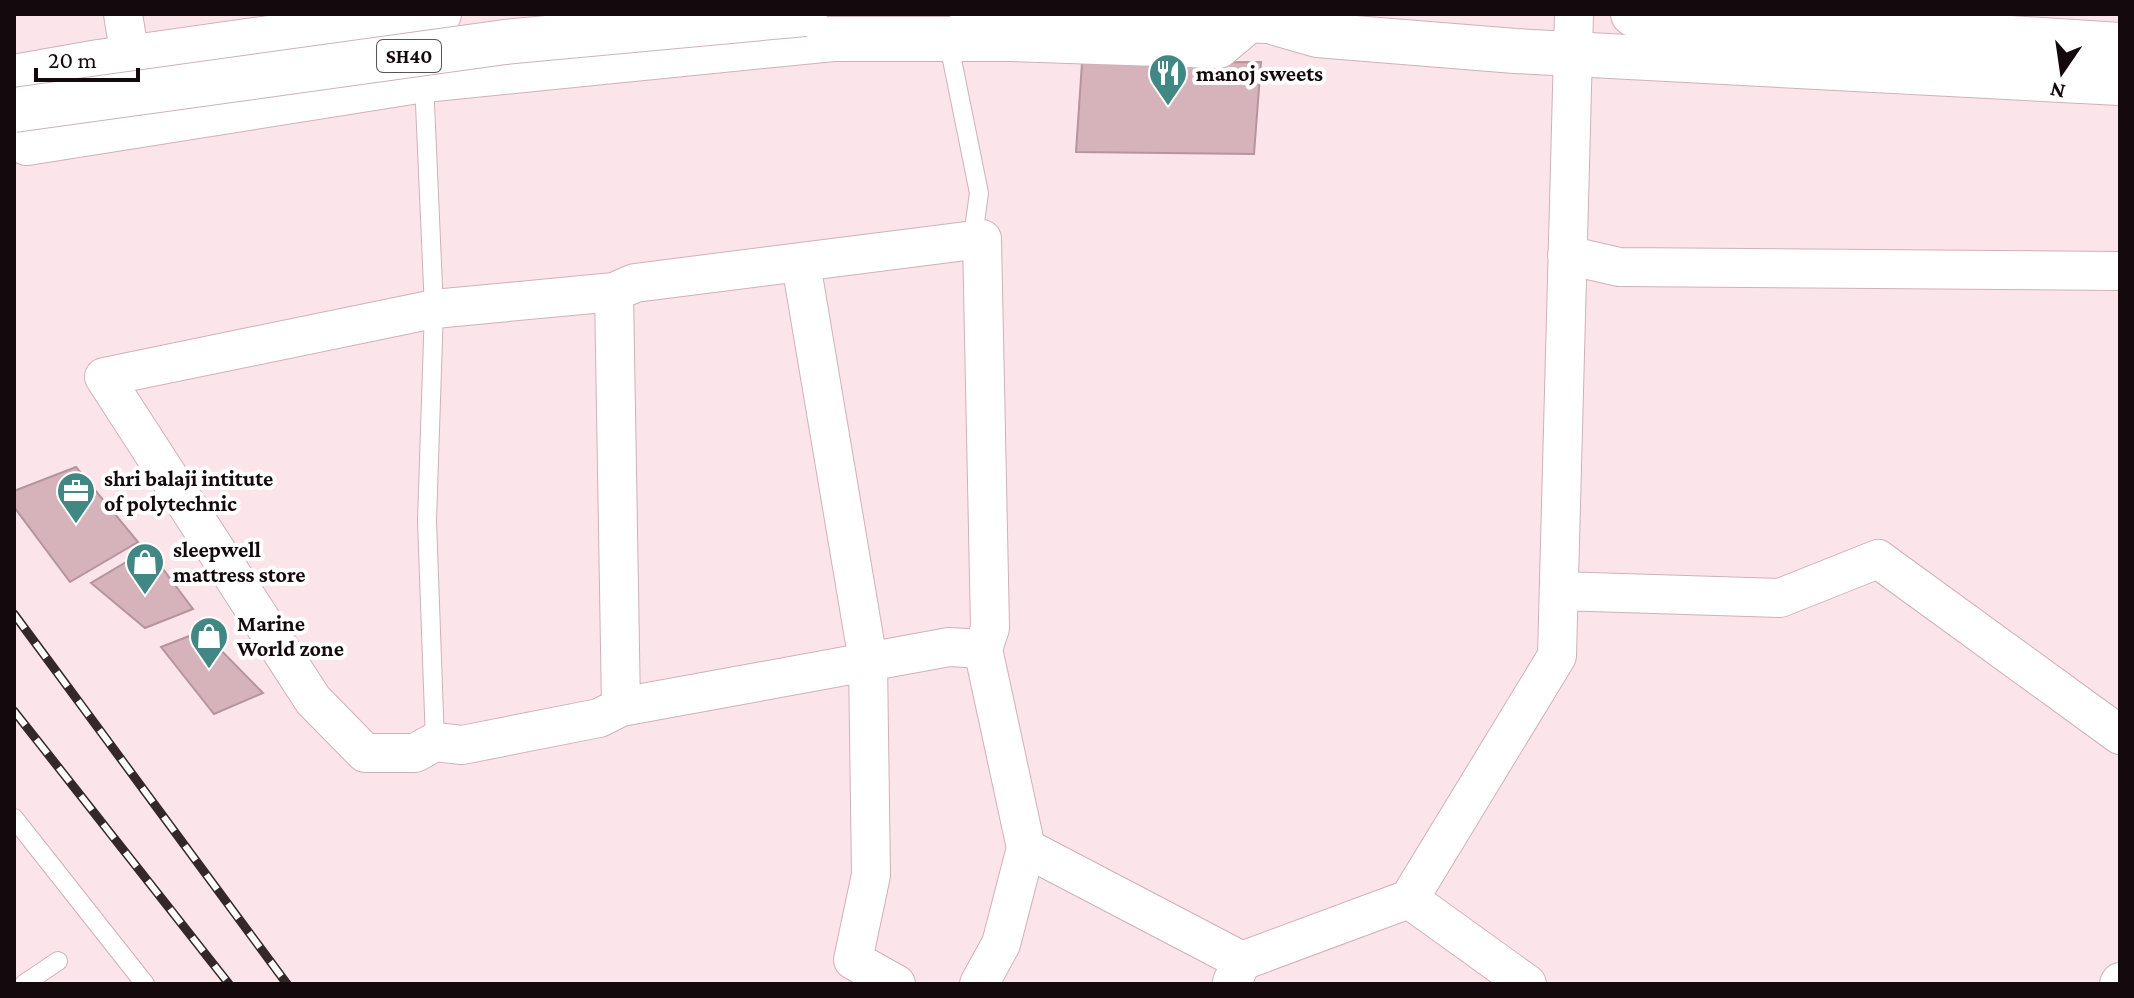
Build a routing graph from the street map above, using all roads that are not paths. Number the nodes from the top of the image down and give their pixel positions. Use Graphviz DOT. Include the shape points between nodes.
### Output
graph roads {
  1 [pos="123,14"];
  2 [pos="439,14"];
  3 [pos="805,14"];
  4 [pos="1633,14"];
  5 [pos="1266,17"];
  6 [pos="960,26"];
  7 [pos="1573,34"];
  8 [pos="2120,45"];
  9 [pos="130,58"];
  10 [pos="14,78"];
  11 [pos="424,80"];
  12 [pos="2120,83"];
  13 [pos="140,124"];
  14 [pos="18,132"];
  15 [pos="982,239"];
  16 [pos="1567,255"];
  17 [pos="801,264"];
  18 [pos="2120,271"];
  19 [pos="614,292"];
  20 [pos="434,309"];
  21 [pos="1559,591"];
  22 [pos="983,649"];
  23 [pos="868,661"];
  24 [pos="621,707"];
  25 [pos="2120,735"];
  26 [pos="435,742"];
  27 [pos="14,818"];
  28 [pos="1026,848"];
  29 [pos="1409,899"];
  30 [pos="58,961"];
  31 [pos="1237,973"];
  32 [pos="24,984"];
  33 [pos="145,984"];
  34 [pos="896,984"];
  35 [pos="979,984"];
  36 [pos="1527,984"];
  1 -- 9 [label="street"];
  2 -- 9 [label="main road"];
  3 -- 14 [label="main road, SH40, bridge" via="505,42"];
  4 -- 8 [label="main road"];
  5 -- 6 [label="main road"];
  5 -- 6 [label="main road" via="1218,46"];
  5 -- 7 [label="main road" via="1317,35"];
  6 -- 11 [label="main road"];
  6 -- 15 [label="lane" via="979,193 974,229"];
  7 -- 12 [label="main road"];
  7 -- 16 [label="street"];
  9 -- 10 [label="main road"];
  9 -- 13 [label="main road"];
  10 -- 14 [label="main road"];
  11 -- 13 [label="main road"];
  11 -- 20 [label="lane"];
  13 -- 14 [label="main road"];
  15 -- 17 [label="street"];
  15 -- 22 [label="street" via="990,628"];
  16 -- 18 [label="street" via="1619,267"];
  16 -- 21 [label="street"];
  17 -- 19 [label="street" via="635,283"];
  17 -- 23 [label="street"];
  19 -- 20 [label="street"];
  19 -- 24 [label="street"];
  20 -- 26 [label="lane" via="427,521"];
  20 -- 26 [label="street" via="104,377 313,700 365,753 415,753"];
  21 -- 25 [label="street" via="1780,598 1878,559"];
  21 -- 29 [label="street" via="1557,656"];
  22 -- 23 [label="street" via="949,647"];
  22 -- 28 [label="street"];
  23 -- 24 [label="street"];
  23 -- 34 [label="street" via="871,875 853,960"];
  24 -- 26 [label="street" via="599,718 462,745"];
  27 -- 33 [label="lane"];
  28 -- 31 [label="street"];
  28 -- 35 [label="street" via="1001,944"];
  29 -- 31 [label="street"];
  29 -- 36 [label="street"];
  30 -- 32 [label="lane"];
}
